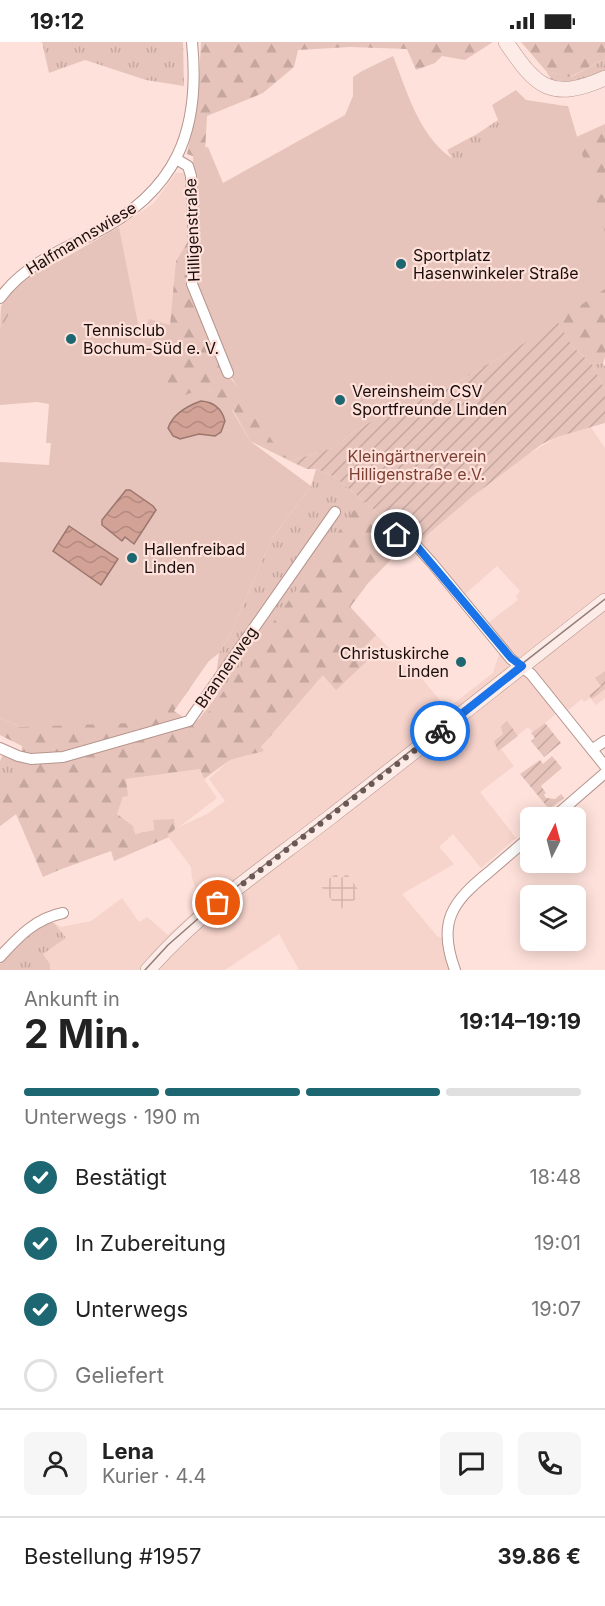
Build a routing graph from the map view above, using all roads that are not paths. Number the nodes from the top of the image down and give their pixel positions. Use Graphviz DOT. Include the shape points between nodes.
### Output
graph roads {
  1 [pos="192,42"];
  2 [pos="506,42"];
  3 [pos="605,78"];
  4 [pos="176,159"];
  5 [pos="0,298"];
  6 [pos="228,373"];
  7 [pos="335,512"];
  8 [pos="397,535"];
  9 [pos="605,601"];
  10 [pos="522,666"];
  11 [pos="605,741"];
  12 [pos="0,748"];
  13 [pos="593,749"];
  14 [pos="605,766"];
  15 [pos="605,773"];
  16 [pos="566,807"];
  17 [pos="520,845"];
  18 [pos="63,913"];
  19 [pos="0,957"];
  20 [pos="148,970"];
  21 [pos="454,970"];
  1 -- 4 [label="street, Halfmannswiese" via="194,93 184,143"];
  2 -- 3 [label="street" via="527,73 546,86 573,89"];
  4 -- 5 [label="street, Halfmannswiese" via="159,186 143,201 103,229 38,262 16,278"];
  4 -- 6 [label="street, Hilligenstraße" via="188,166 191,176 192,284"];
  7 -- 12 [label="street, Brannenweg" via="189,721 63,758 31,759"];
  8 -- 10 [label="street" via="414,543"];
  9 -- 10 [label="street"];
  10 -- 13 [label="street"];
  10 -- 20 [label="street" via="234,890"];
  11 -- 13 [label="street"];
  13 -- 14 [label="street"];
  15 -- 16 [label="street"];
  17 -- 21 [label="street" via="470,887 453,908 447,938"];
  18 -- 19 [label="street" via="36,923"];
}
